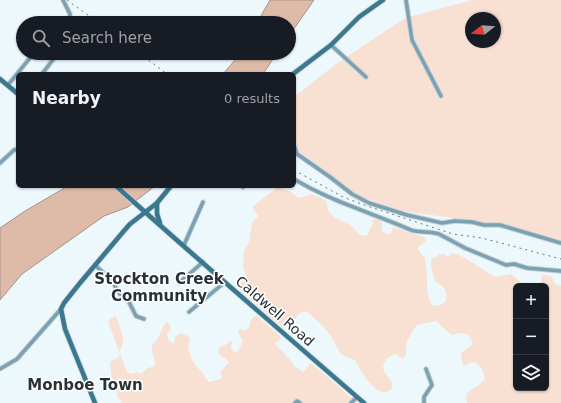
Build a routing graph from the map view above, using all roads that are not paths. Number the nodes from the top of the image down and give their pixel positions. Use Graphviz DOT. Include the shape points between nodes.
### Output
graph roads {
  1 [pos="63,0"];
  2 [pos="383,0"];
  3 [pos="406,0"];
  4 [pos="70,16"];
  5 [pos="331,45"];
  6 [pos="28,60"];
  7 [pos="53,60"];
  8 [pos="19,72"];
  9 [pos="44,72"];
  10 [pos="296,72"];
  11 [pos="16,75"];
  12 [pos="366,77"];
  13 [pos="0,78"];
  14 [pos="8,85"];
  15 [pos="16,92"];
  16 [pos="441,96"];
  17 [pos="16,150"];
  18 [pos="296,151"];
  19 [pos="0,163"];
  20 [pos="296,180"];
  21 [pos="118,188"];
  22 [pos="169,188"];
  23 [pos="204,202"];
  24 [pos="157,204"];
  25 [pos="146,213"];
  26 [pos="161,226"];
  27 [pos="561,243"];
  28 [pos="184,245"];
  29 [pos="203,262"];
  30 [pos="95,265"];
  31 [pos="561,271"];
  32 [pos="225,282"];
  33 [pos="179,283"];
  34 [pos="61,309"];
  35 [pos="189,312"];
  36 [pos="144,319"];
  37 [pos="0,369"];
  38 [pos="426,369"];
  39 [pos="357,397"];
  40 [pos="96,403"];
  41 [pos="295,403"];
  42 [pos="300,403"];
  43 [pos="351,403"];
  44 [pos="364,403"];
  45 [pos="424,403"];
  1 -- 4 [label="street"];
  2 -- 5 [label="street" via="359,17"];
  3 -- 16 [label="street" via="412,40"];
  5 -- 10 [label="street"];
  5 -- 12 [label="street"];
  6 -- 8 [label="street"];
  7 -- 9 [label="street"];
  11 -- 14 [label="street"];
  13 -- 14 [label="street"];
  14 -- 15 [label="street"];
  17 -- 19 [label="street"];
  18 -- 27 [label="street" via="352,194 369,203 442,223 456,221 500,225"];
  20 -- 31 [label="street" via="411,230 440,234 465,248 506,265"];
  21 -- 25 [label="street, Caldwell Road"];
  22 -- 24 [label="street"];
  23 -- 28 [label="street"];
  24 -- 25 [label="street"];
  24 -- 26 [label="street"];
  25 -- 26 [label="street, Caldwell Road"];
  25 -- 30 [label="street" via="130,224"];
  26 -- 28 [label="street, Caldwell Road"];
  28 -- 29 [label="street, Caldwell Road"];
  29 -- 32 [label="street, Caldwell Road"];
  29 -- 33 [label="street"];
  30 -- 34 [label="street"];
  30 -- 36 [label="street" via="128,300 136,316"];
  32 -- 35 [label="street"];
  32 -- 39 [label="street, Caldwell Road"];
  34 -- 37 [label="street" via="17,359"];
  34 -- 40 [label="street" via="64,329"];
  38 -- 45 [label="street" via="432,386 424,397"];
  39 -- 43 [label="street"];
  39 -- 44 [label="street, Caldwell Road"];
  41 -- 42 [label="street"];
}
